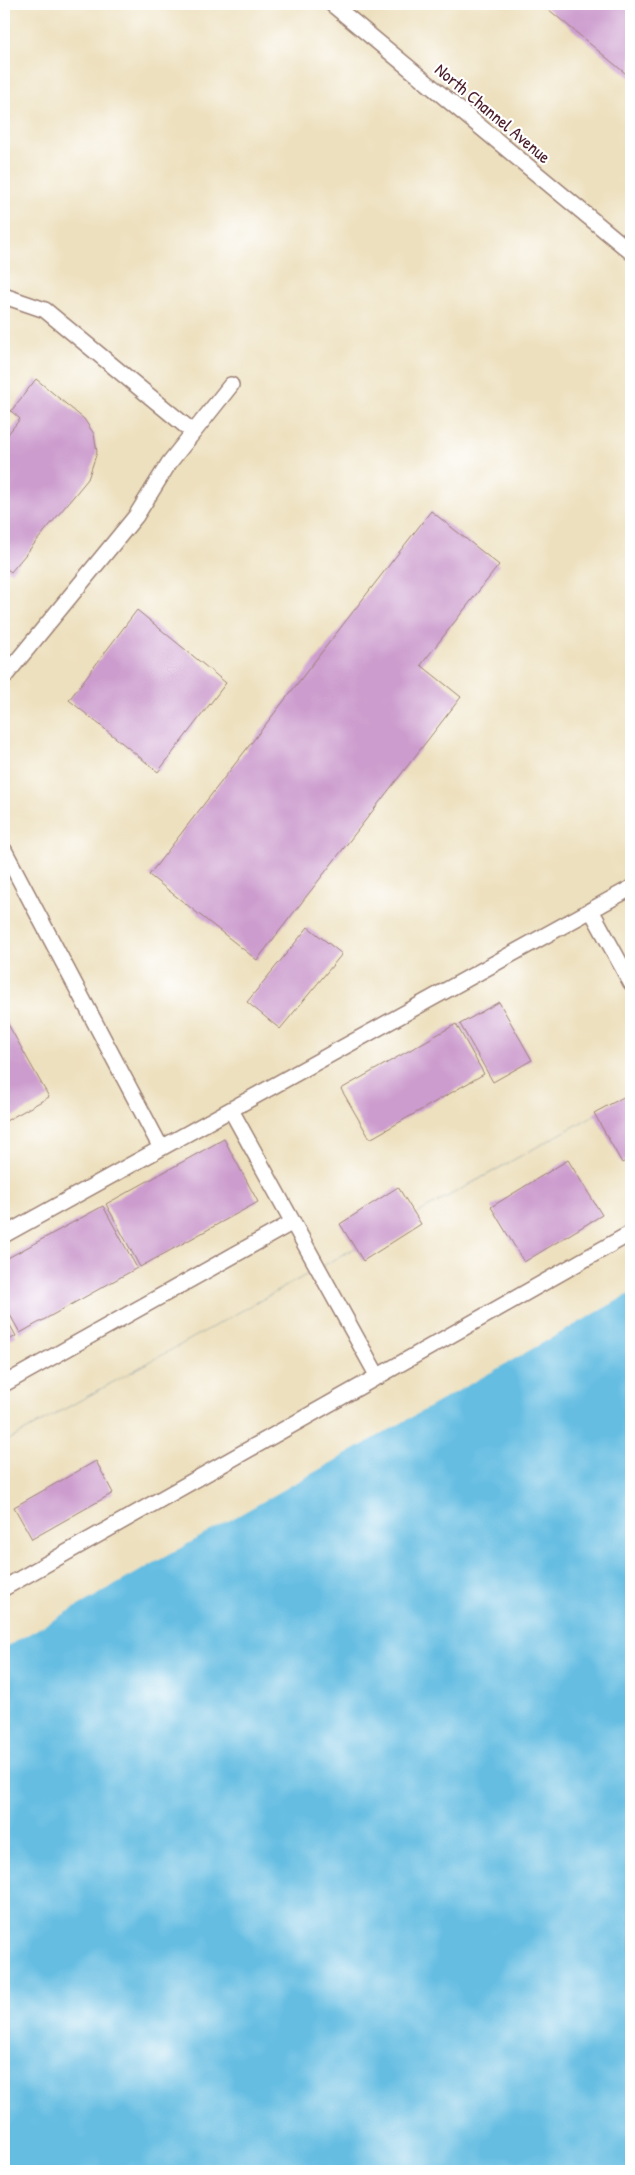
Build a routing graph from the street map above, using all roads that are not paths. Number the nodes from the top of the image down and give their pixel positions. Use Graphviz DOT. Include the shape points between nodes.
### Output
graph roads {
  1 [pos="332,4"];
  2 [pos="631,252"];
  3 [pos="4,296"];
  4 [pos="231,385"];
  5 [pos="193,432"];
  6 [pos="4,678"];
  7 [pos="5,857"];
  8 [pos="631,888"];
  9 [pos="591,910"];
  10 [pos="631,983"];
  11 [pos="231,1110"];
  12 [pos="161,1148"];
  13 [pos="293,1222"];
  14 [pos="631,1233"];
  15 [pos="4,1235"];
  16 [pos="378,1377"];
  17 [pos="4,1384"];
  18 [pos="4,1588"];
  1 -- 2 [label="lane, North Channel Avenue"];
  3 -- 5 [label="lane" via="45,310"];
  4 -- 5 [label="lane"];
  5 -- 6 [label="lane" via="136,516"];
  7 -- 12 [label="lane"];
  8 -- 9 [label="lane"];
  9 -- 10 [label="lane"];
  9 -- 11 [label="lane"];
  11 -- 12 [label="lane"];
  11 -- 13 [label="lane"];
  12 -- 15 [label="lane"];
  13 -- 16 [label="lane"];
  13 -- 17 [label="lane"];
  14 -- 16 [label="lane"];
  16 -- 18 [label="lane"];
}
